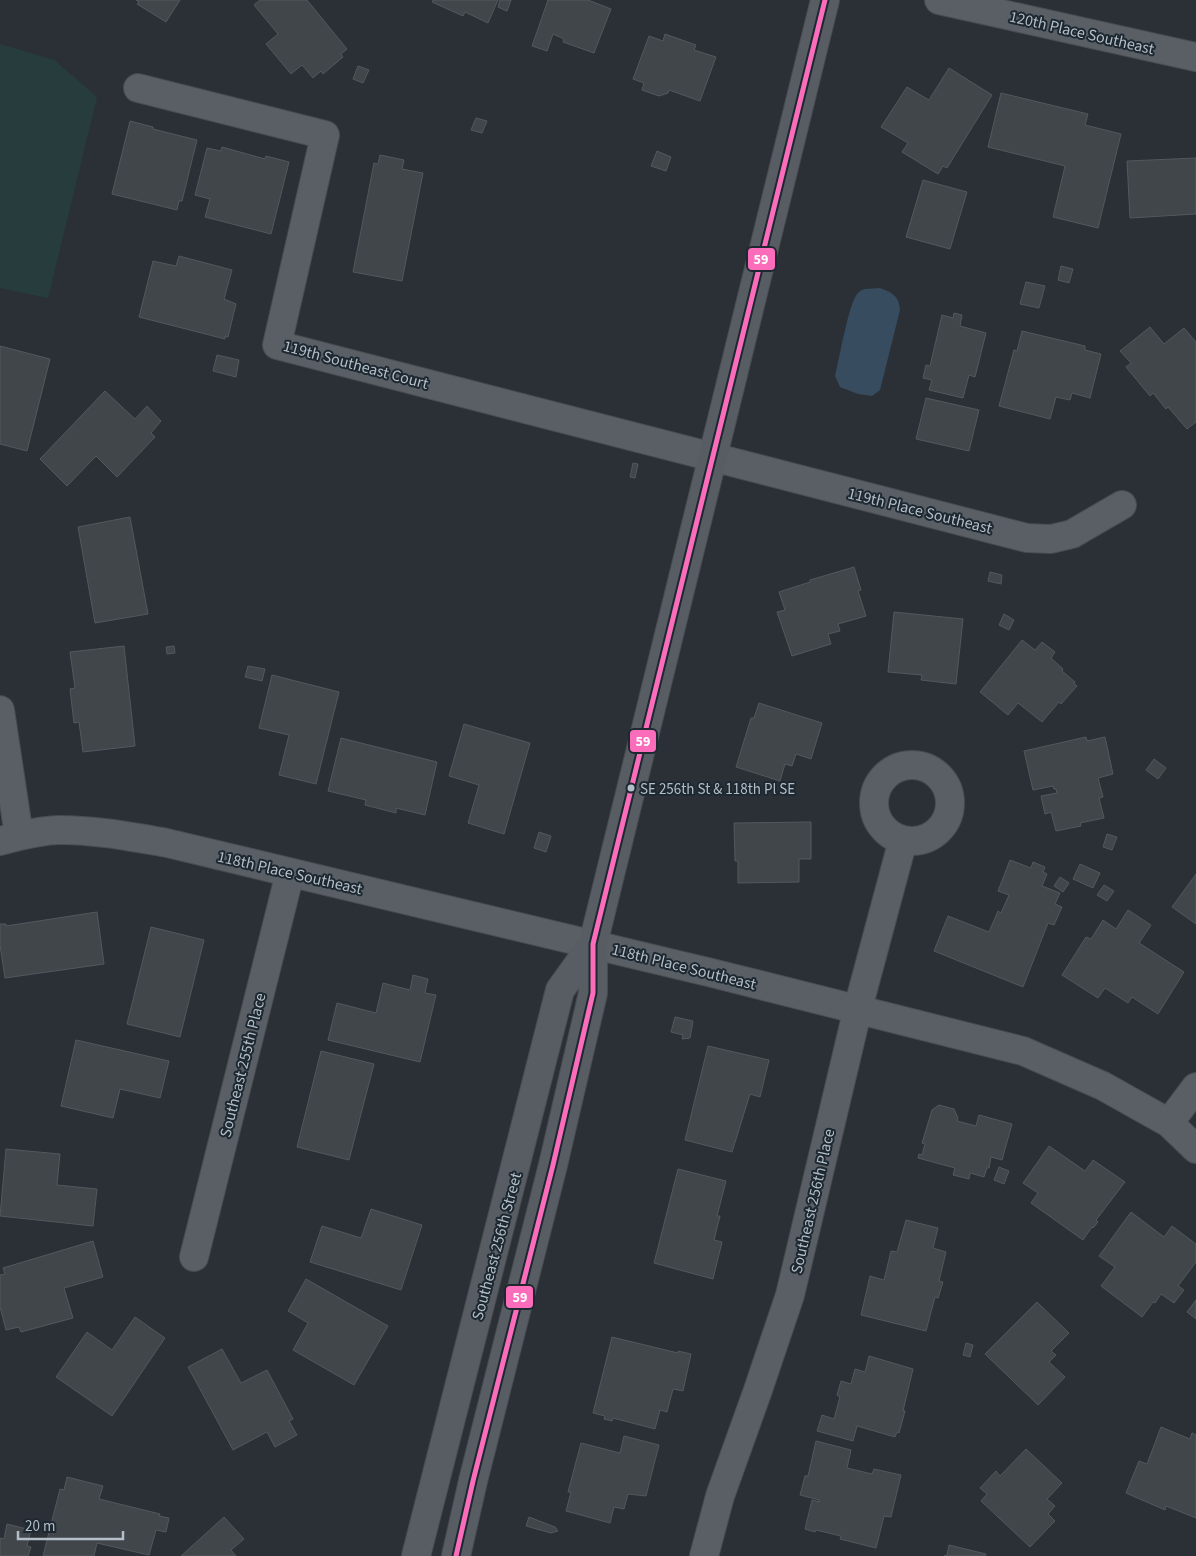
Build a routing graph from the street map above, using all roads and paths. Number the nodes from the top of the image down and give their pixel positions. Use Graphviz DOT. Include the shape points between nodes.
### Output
graph roads {
  1 [pos="825,0"];
  2 [pos="939,0"];
  3 [pos="1196,58"];
  4 [pos="138,88"];
  5 [pos="712,456"];
  6 [pos="1122,505"];
  7 [pos="0,710"];
  8 [pos="9,838"];
  9 [pos="903,840"];
  10 [pos="290,873"];
  11 [pos="593,944"];
  12 [pos="858,1008"];
  13 [pos="1196,1087"];
  14 [pos="1169,1123"];
  15 [pos="1196,1149"];
  16 [pos="194,1257"];
  17 [pos="416,1556"];
  18 [pos="456,1556"];
  19 [pos="704,1556"];
  1 -- 5 [label="main road, Southeast 256th Street"];
  2 -- 3 [label="street, 120th Place Southeast"];
  4 -- 5 [label="street, 119th Southeast Court" via="326,135 277,346"];
  5 -- 6 [label="street, 119th Place Southeast" via="1027,538 1051,539 1072,534"];
  5 -- 11 [label="main road, Southeast 256th Street"];
  7 -- 8 [label="street"];
  8 -- 10 [label="street, 118th Place Southeast" via="59,830 103,832 167,843"];
  9 -- 12 [label="street, Southeast 256th Place"];
  10 -- 11 [label="street, 118th Place Southeast"];
  10 -- 16 [label="street, Southeast 255th Place"];
  11 -- 12 [label="street, 118th Place Southeast"];
  11 -- 17 [label="main road, Southeast 256th Street" via="560,990"];
  11 -- 18 [label="main road, Southeast 256th Street" via="593,993"];
  12 -- 14 [label="street, 118th Place Southeast" via="1024,1051 1103,1086"];
  12 -- 19 [label="street, Southeast 256th Place" via="790,1295 720,1496"];
  13 -- 14 [label="street"];
  14 -- 15 [label="street, 118th Place Southeast"];
}
